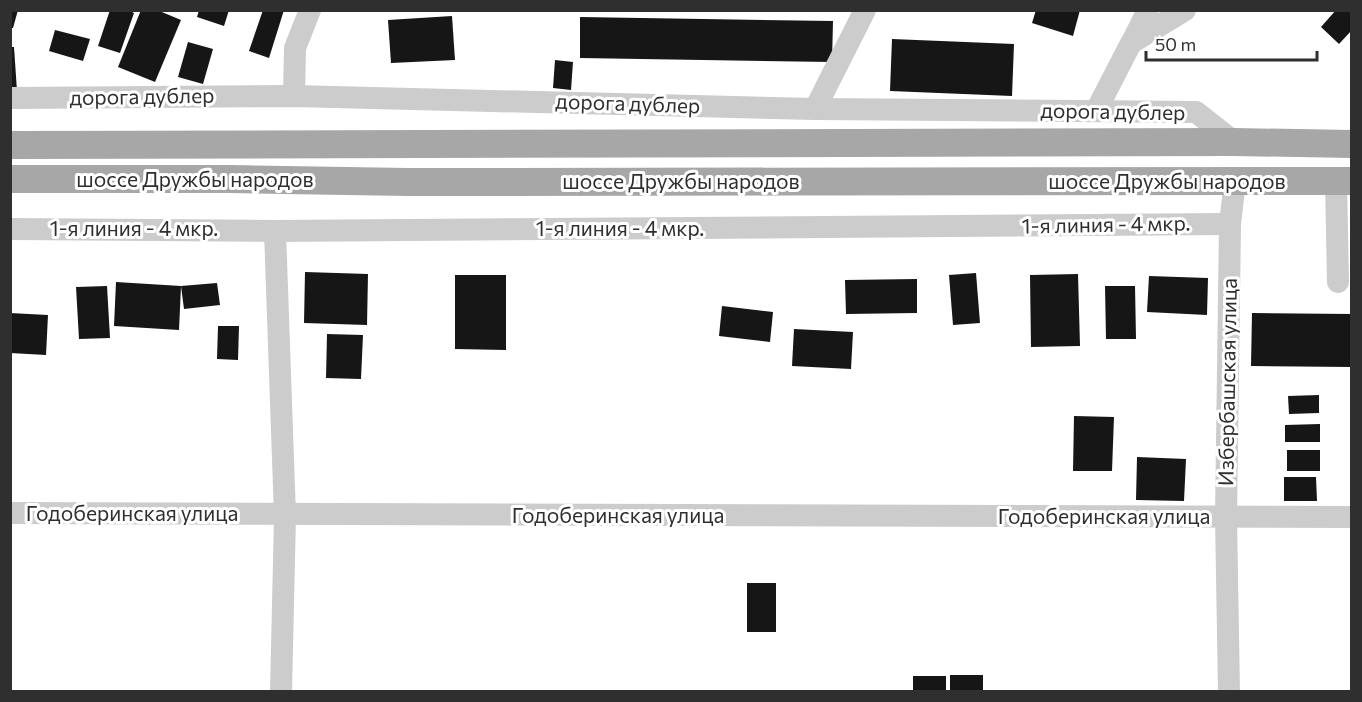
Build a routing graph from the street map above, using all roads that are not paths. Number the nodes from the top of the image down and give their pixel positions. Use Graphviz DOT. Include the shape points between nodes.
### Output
graph roads {
  1 [pos="310,10"];
  2 [pos="865,10"];
  3 [pos="1148,10"];
  4 [pos="1185,10"];
  5 [pos="1131,43"];
  6 [pos="294,96"];
  7 [pos="10,98"];
  8 [pos="815,109"];
  9 [pos="1096,111"];
  10 [pos="1234,142"];
  11 [pos="1344,144"];
  12 [pos="10,145"];
  13 [pos="10,179"];
  14 [pos="1344,181"];
  15 [pos="1235,182"];
  16 [pos="1230,224"];
  17 [pos="10,229"];
  18 [pos="275,231"];
  19 [pos="1338,282"];
  20 [pos="10,513"];
  21 [pos="285,516"];
  22 [pos="1226,517"];
  23 [pos="1352,517"];
  24 [pos="281,692"];
  25 [pos="1228,692"];
  1 -- 6 [label="street" via="295,48"];
  2 -- 8 [label="street"];
  3 -- 5 [label="street"];
  4 -- 5 [label="street"];
  5 -- 9 [label="street"];
  6 -- 7 [label="street, дорога дублер"];
  6 -- 8 [label="street, дорога дублер"];
  8 -- 9 [label="street, дорога дублер"];
  9 -- 10 [label="street, дорога дублер" via="1196,112"];
  10 -- 11 [label="main road"];
  10 -- 12 [label="main road"];
  10 -- 15 [label="main road"];
  11 -- 14 [label="main road"];
  13 -- 15 [label="main road, шоссе Дружбы народов" via="408,183"];
  14 -- 15 [label="main road, шоссе Дружбы народов"];
  14 -- 19 [label="street"];
  15 -- 16 [label="street, Избербашская улица"];
  16 -- 18 [label="street, 1-я линия - 4 мкр."];
  16 -- 22 [label="street, Избербашская улица"];
  17 -- 18 [label="street, 1-я линия - 4 мкр."];
  18 -- 21 [label="street"];
  20 -- 21 [label="street, Годоберинская улица"];
  21 -- 22 [label="street, Годоберинская улица"];
  21 -- 24 [label="street"];
  22 -- 23 [label="street, Годоберинская улица"];
  22 -- 25 [label="street, Избербашская улица"];
}
